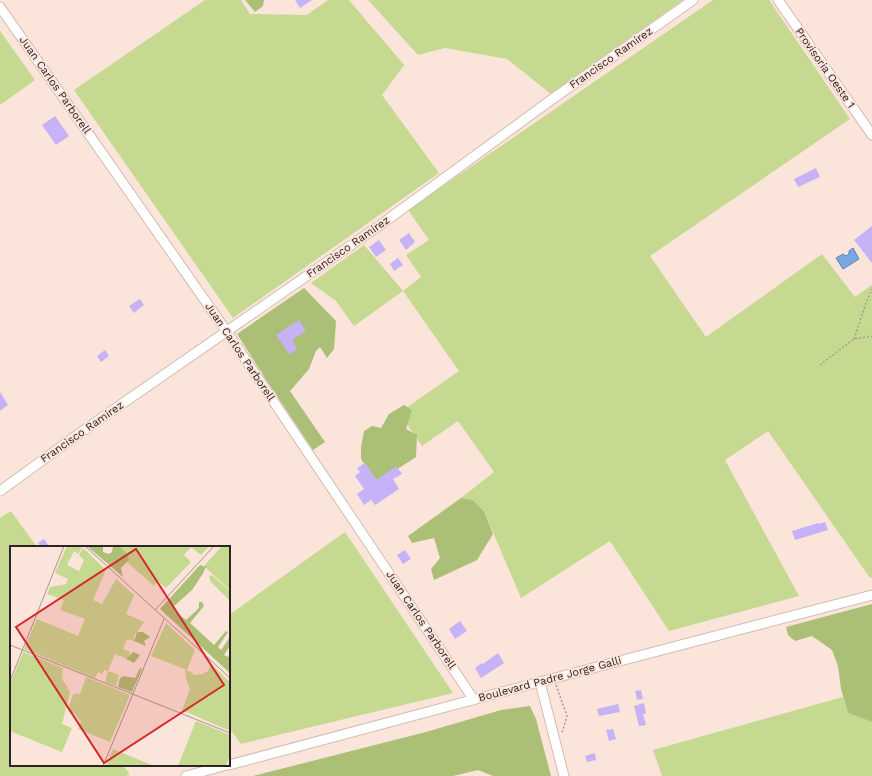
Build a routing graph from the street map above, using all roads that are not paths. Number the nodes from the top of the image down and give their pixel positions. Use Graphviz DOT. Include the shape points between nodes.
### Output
graph roads {
  1 [pos="693,0"];
  2 [pos="778,0"];
  3 [pos="0,7"];
  4 [pos="872,136"];
  5 [pos="227,332"];
  6 [pos="0,491"];
  7 [pos="872,595"];
  8 [pos="544,681"];
  9 [pos="474,700"];
  10 [pos="230,764"];
  11 [pos="224,766"];
  12 [pos="186,776"];
  13 [pos="564,776"];
  1 -- 5 [label="street, Francisco Ramirez"];
  2 -- 4 [label="street, Provisoria Oeste 1"];
  3 -- 5 [label="street, Juan Carlos Parborell"];
  5 -- 6 [label="street, Francisco Ramirez"];
  5 -- 9 [label="street, Juan Carlos Parborell"];
  7 -- 8 [label="street, Boulevard Padre Jorge Galli"];
  8 -- 9 [label="street, Boulevard Padre Jorge Galli"];
  8 -- 13 [label="street"];
  9 -- 10 [label="street, Boulevard Padre Jorge Galli"];
  11 -- 12 [label="street, Boulevard Padre Jorge Galli"];
}
